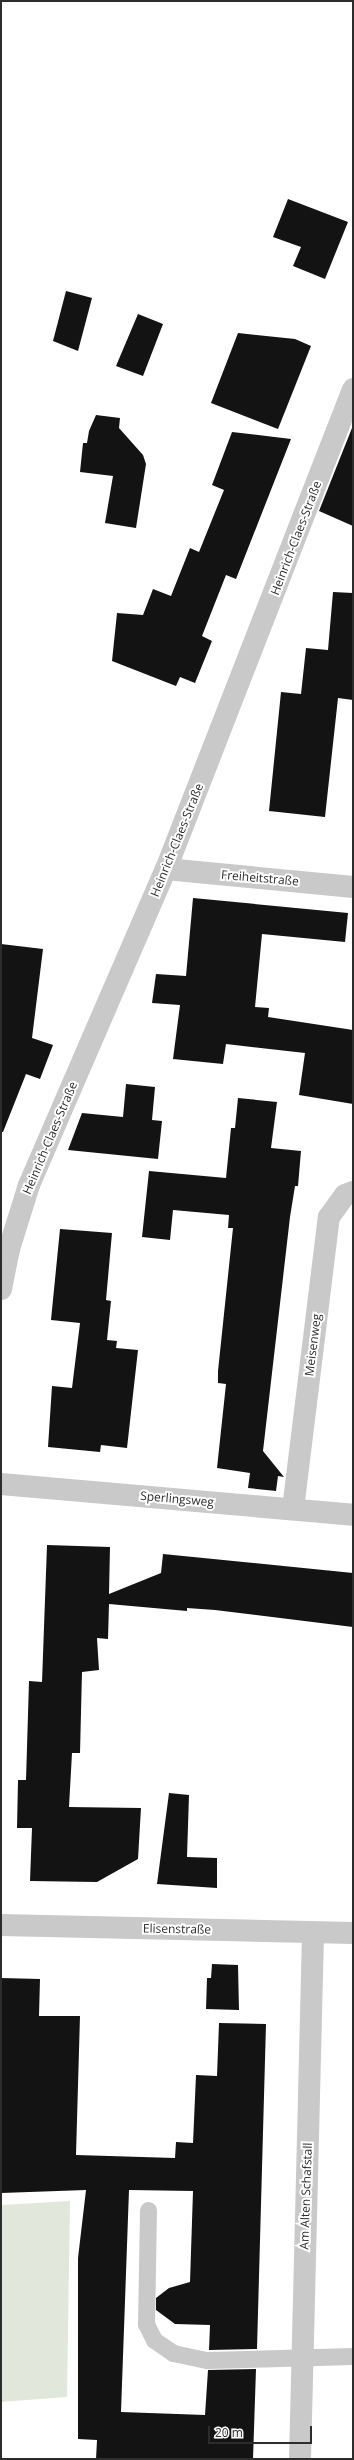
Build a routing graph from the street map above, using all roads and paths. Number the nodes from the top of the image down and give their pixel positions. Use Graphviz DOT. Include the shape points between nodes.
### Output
graph roads {
  1 [pos="353,389"];
  2 [pos="166,869"];
  3 [pos="353,887"];
  4 [pos="353,1192"];
  5 [pos="1,1289"];
  6 [pos="1,1484"];
  7 [pos="292,1510"];
  8 [pos="353,1515"];
  9 [pos="1,1925"];
  10 [pos="313,1933"];
  11 [pos="353,1933"];
  12 [pos="148,2210"];
  13 [pos="301,2356"];
  14 [pos="353,2356"];
  15 [pos="300,2459"];
  1 -- 2 [label="street, Heinrich-Claes-Straße"];
  2 -- 3 [label="street, Freiheitstraße"];
  2 -- 5 [label="street, Heinrich-Claes-Straße" via="29,1185 9,1249"];
  4 -- 7 [label="street, Meisenweg" via="344,1195 329,1217"];
  6 -- 7 [label="street, Sperlingsweg"];
  7 -- 8 [label="street, Sperlingsweg"];
  9 -- 10 [label="street, Elisenstraße"];
  10 -- 11 [label="street, Elisenstraße"];
  10 -- 13 [label="street, Am Alten Schafstall"];
  12 -- 13 [label="lane" via="146,2324 154,2340 172,2353 207,2360"];
  13 -- 14 [label="lane"];
  13 -- 15 [label="street, Am Alten Schafstall"];
}
